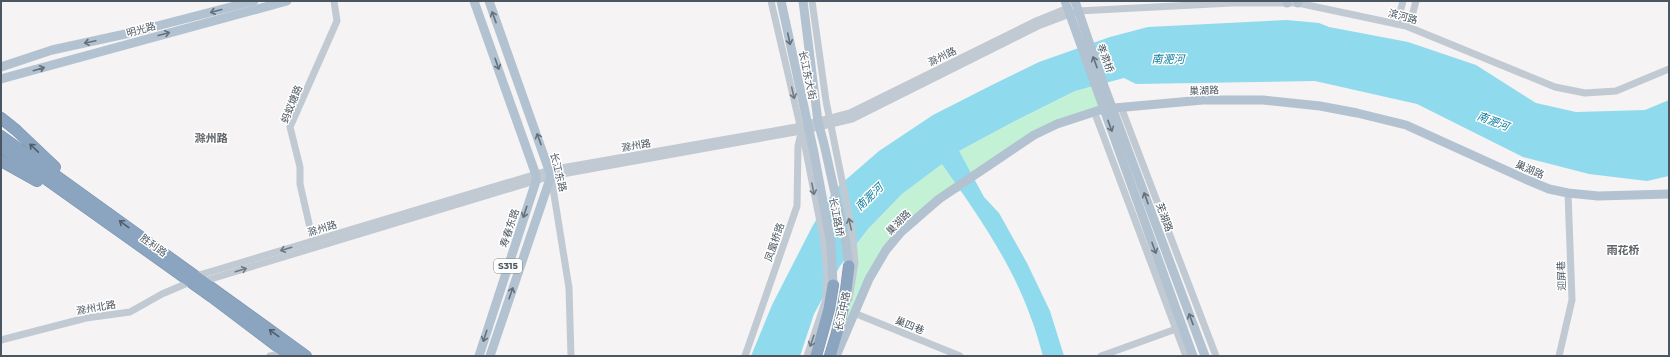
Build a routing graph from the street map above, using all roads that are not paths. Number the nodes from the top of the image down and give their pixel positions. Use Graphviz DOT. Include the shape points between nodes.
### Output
graph roads {
  1 [pos="254,1"];
  2 [pos="287,1"];
  3 [pos="334,1"];
  4 [pos="474,1"];
  5 [pos="489,1"];
  6 [pos="771,1"];
  7 [pos="781,1"];
  8 [pos="803,1"];
  9 [pos="812,1"];
  10 [pos="1075,1"];
  11 [pos="1403,1"];
  12 [pos="1416,1"];
  13 [pos="1287,2"];
  14 [pos="1298,2"];
  15 [pos="1070,8"];
  16 [pos="1396,24"];
  17 [pos="1409,27"];
  18 [pos="1,67"];
  19 [pos="1669,69"];
  20 [pos="1,79"];
  21 [pos="1100,88"];
  22 [pos="1108,109"];
  23 [pos="1,118"];
  24 [pos="830,122"];
  25 [pos="818,124"];
  26 [pos="804,128"];
  27 [pos="1,136"];
  28 [pos="829,143"];
  29 [pos="1,148"];
  30 [pos="810,152"];
  31 [pos="1,161"];
  32 [pos="551,173"];
  33 [pos="536,178"];
  34 [pos="1568,193"];
  35 [pos="1669,194"];
  36 [pos="80,198"];
  37 [pos="313,241"];
  38 [pos="852,264"];
  39 [pos="197,280"];
  40 [pos="833,285"];
  41 [pos="854,313"];
  42 [pos="1176,329"];
  43 [pos="840,339"];
  44 [pos="1,340"];
  45 [pos="287,354"];
  46 [pos="834,354"];
  47 [pos="270,356"];
  48 [pos="306,356"];
  49 [pos="479,356"];
  50 [pos="490,356"];
  51 [pos="571,356"];
  52 [pos="745,356"];
  53 [pos="807,356"];
  54 [pos="816,356"];
  55 [pos="960,356"];
  56 [pos="1101,356"];
  57 [pos="1186,356"];
  58 [pos="1193,356"];
  59 [pos="1205,356"];
  60 [pos="1216,356"];
  61 [pos="1559,356"];
  1 -- 18 [label="main road, 明光路, one-way" via="52,50"];
  20 -- 2 [label="main road, 明光路, one-way"];
  3 -- 37 [label="street, 蚂蚁塘路" via="337,21 290,127"];
  4 -- 33 [label="main road, one-way"];
  32 -- 5 [label="main road, 长江东路, one-way"];
  6 -- 26 [label="street, one-way"];
  7 -- 26 [label="main road, 长江东大街, one-way"];
  8 -- 25 [label="main road, 长江东大街"];
  9 -- 24 [label="street"];
  10 -- 15 [label="main road"];
  11 -- 16 [label="street"];
  12 -- 17 [label="street"];
  13 -- 14 [label="street, 滨河路"];
  13 -- 15 [label="street, 滨河路"];
  14 -- 16 [label="street, 滨河路"];
  15 -- 21 [label="main road, 孝肃桥"];
  15 -- 24 [label="street, 滁州路" via="1036,21"];
  16 -- 17 [label="street, 滨河路"];
  17 -- 19 [label="street, 滨河路" via="1555,88 1585,93 1616,91"];
  21 -- 22 [label="main road, 芜湖路"];
  22 -- 34 [label="main road, 巢湖路" via="1203,100 1263,100 1357,112 1406,125 1525,180"];
  22 -- 41 [label="main road, 巢湖路" via="1057,124 1034,135 933,204 894,240 870,279"];
  22 -- 42 [label="street"];
  22 -- 58 [label="main road, 芜湖路, one-way"];
  59 -- 22 [label="main road, 芜湖路, one-way"];
  22 -- 60 [label="street"];
  36 -- 23 [label="highway, one-way" via="16,130"];
  24 -- 25 [label="street, 滁州路"];
  24 -- 28 [label="street"];
  25 -- 26 [label="street, 滁州路"];
  25 -- 28 [label="main road, 长江东大街"];
  26 -- 30 [label="main road, 长江东大街"];
  26 -- 32 [label="street, 滁州路"];
  26 -- 52 [label="street, 凤凰桥路" via="798,146 797,206"];
  27 -- 36 [label="highway, 胜利路"];
  38 -- 28 [label="main road, 长江路桥, one-way" via="845,238"];
  29 -- 36 [label="highway, 胜利路"];
  30 -- 40 [label="main road, 长江路桥" via="831,244"];
  30 -- 53 [label="street, one-way" via="827,270 826,299"];
  31 -- 36 [label="highway"];
  32 -- 33 [label="street, 滁州路"];
  50 -- 32 [label="main road, S315, one-way"];
  32 -- 51 [label="street, 长江东路" via="569,288"];
  33 -- 37 [label="street, 滁州路"];
  39 -- 33 [label="street, 滁州路, one-way"];
  33 -- 49 [label="main road, 寿春东路 / S315, one-way"];
  34 -- 35 [label="main road, 巢湖路" via="1598,196"];
  34 -- 61 [label="street, 迎屏巷" via="1572,300"];
  36 -- 39 [label="highway, 胜利路"];
  37 -- 39 [label="street, 滁州路, one-way"];
  38 -- 43 [label="street" via="852,287"];
  38 -- 46 [label="highway, 长江中路"];
  39 -- 44 [label="street, 滁州北路" via="162,294 130,312 86,318"];
  39 -- 45 [label="highway, 胜利路"];
  48 -- 39 [label="highway, 胜利路, one-way"];
  40 -- 54 [label="highway, 长江中路"];
  41 -- 43 [label="street"];
  41 -- 46 [label="main road, 巢湖路"];
  41 -- 55 [label="street, 巢四巷"];
  42 -- 56 [label="street"];
  42 -- 57 [label="street"];
  43 -- 46 [label="street"];
  45 -- 47 [label="street"];
}
